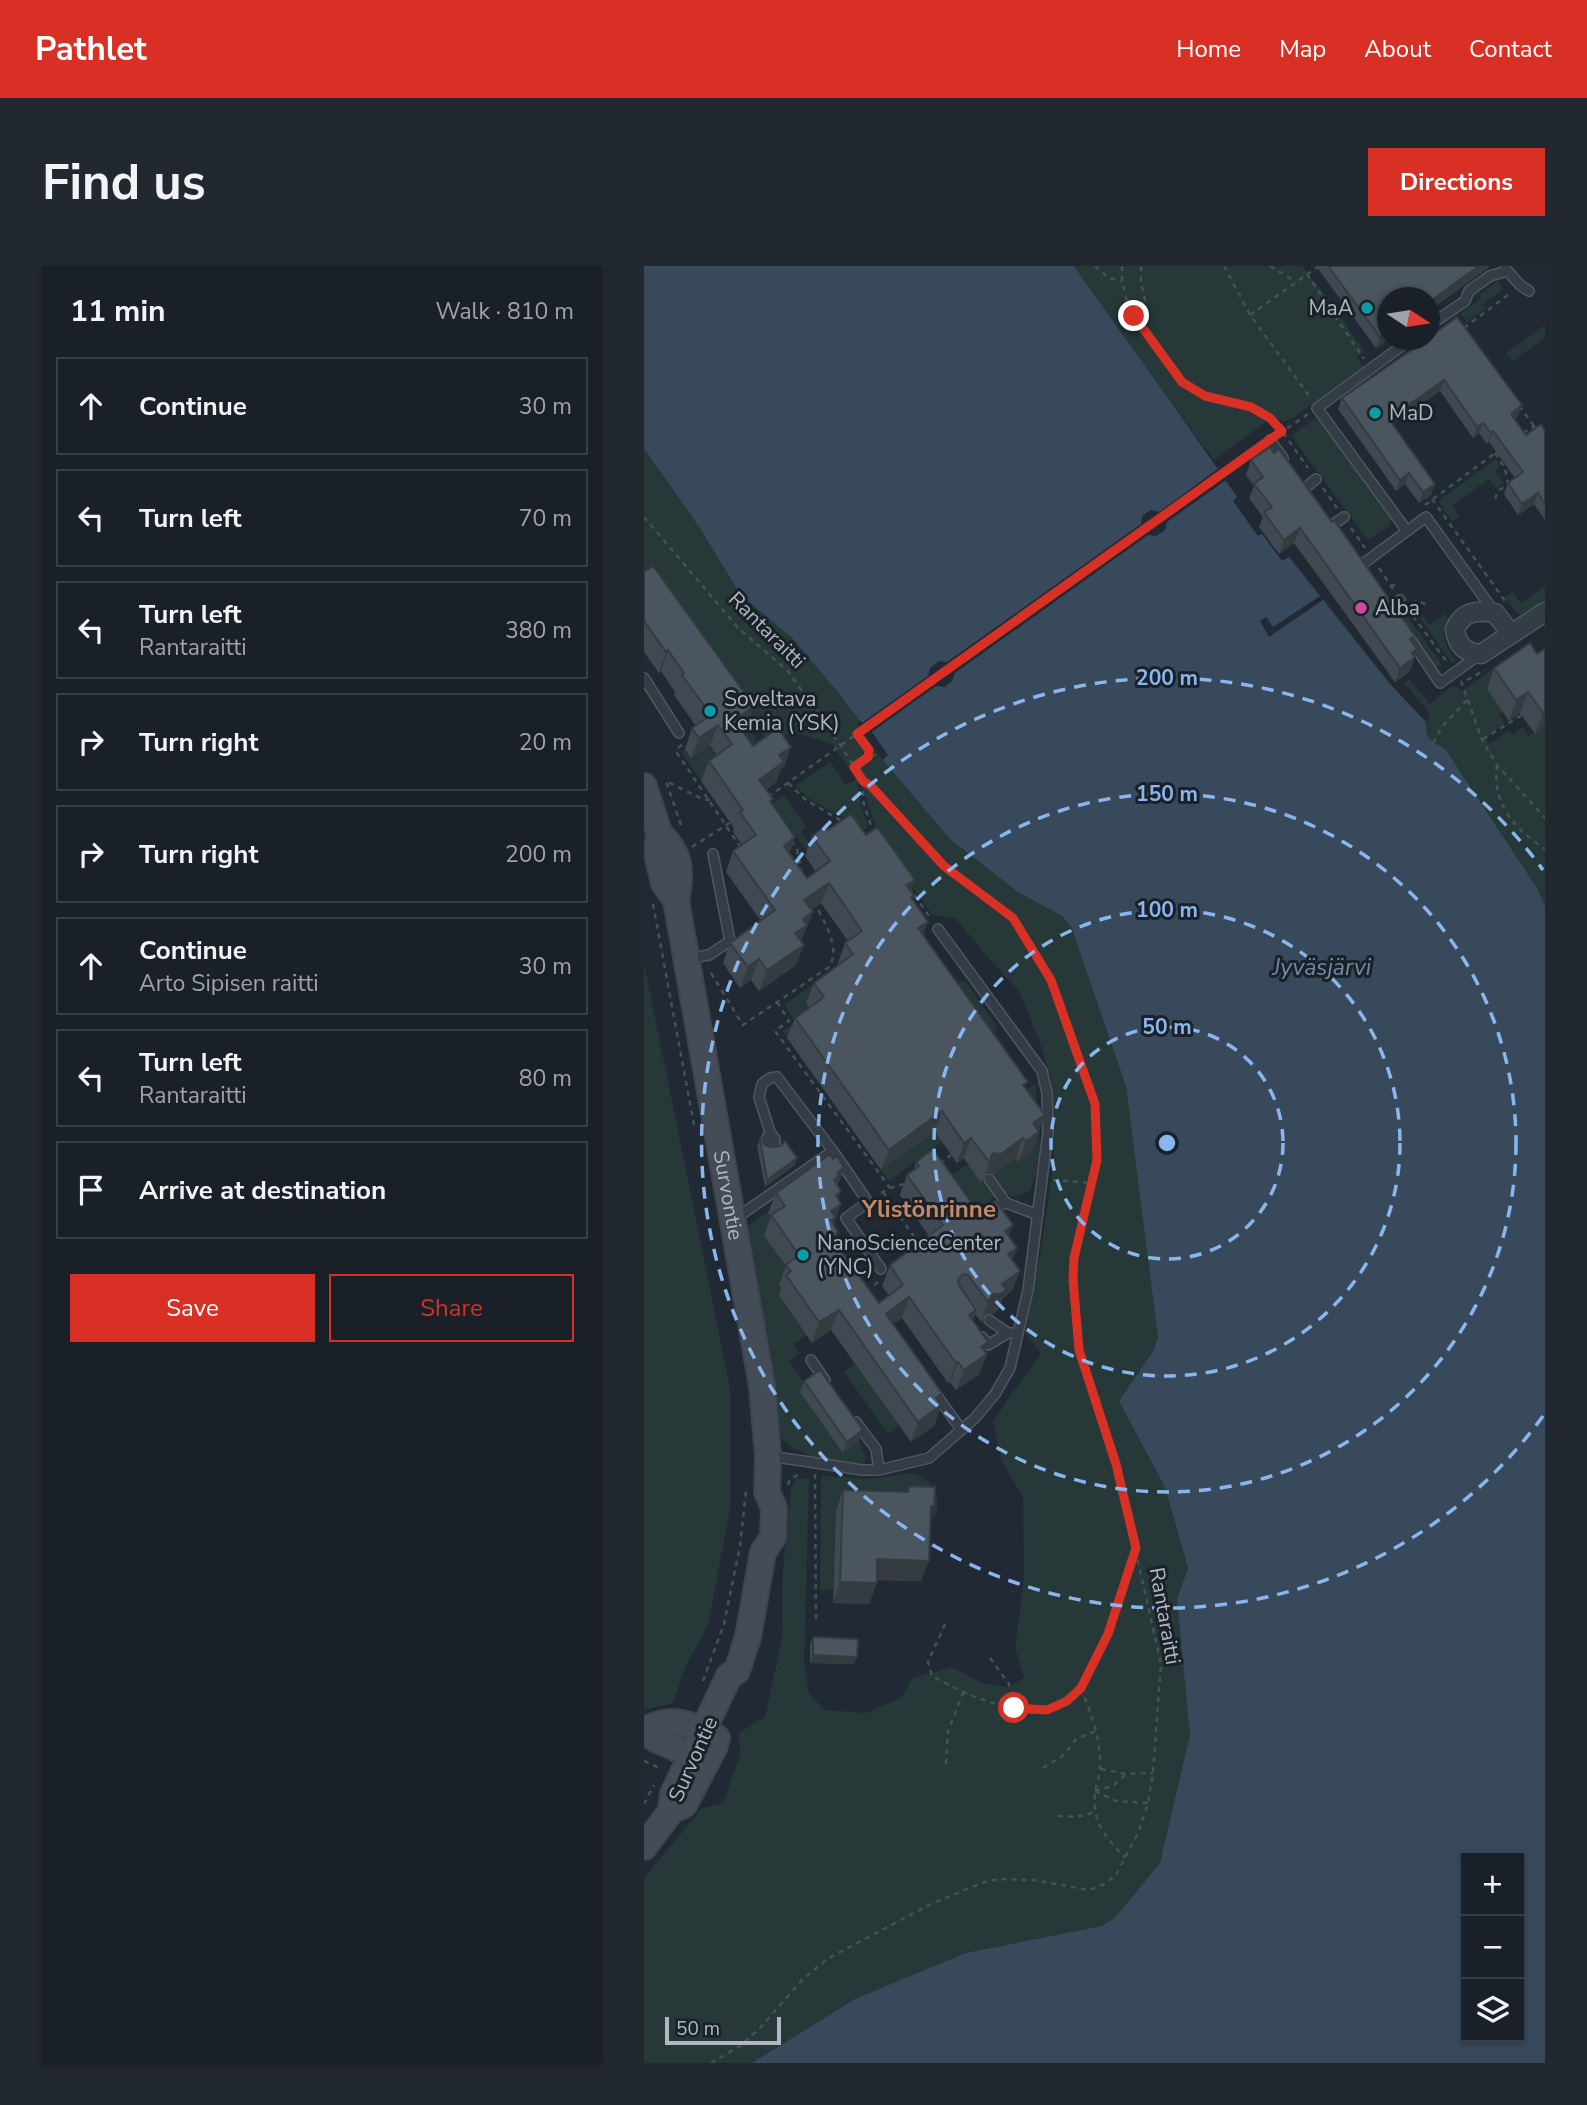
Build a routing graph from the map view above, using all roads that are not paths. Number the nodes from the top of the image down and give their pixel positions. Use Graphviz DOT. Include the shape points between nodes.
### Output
graph roads {
  1 [pos="1506,269"];
  2 [pos="1530,291"];
  3 [pos="1440,318"];
  4 [pos="1396,350"];
  5 [pos="1270,440"];
  6 [pos="1291,470"];
  7 [pos="1316,479"];
  8 [pos="1298,480"];
  9 [pos="1304,489"];
  10 [pos="1311,498"];
  11 [pos="1324,517"];
  12 [pos="1344,517"];
  13 [pos="1331,526"];
  14 [pos="1404,527"];
  15 [pos="1338,536"];
  16 [pos="1353,556"];
  17 [pos="1360,566"];
  18 [pos="1367,577"];
  19 [pos="1381,598"];
  20 [pos="1400,600"];
  21 [pos="1388,609"];
  22 [pos="1545,611"];
  23 [pos="1495,612"];
  24 [pos="1396,620"];
  25 [pos="1403,630"];
  26 [pos="1518,630"];
  27 [pos="1481,654"];
  28 [pos="644,678"];
  29 [pos="679,733"];
  30 [pos="644,786"];
  31 [pos="713,854"];
  32 [pos="938,929"];
  33 [pos="694,957"];
  34 [pos="771,1147"];
  35 [pos="832,1151"];
  36 [pos="989,1179"];
  37 [pos="1006,1203"];
  38 [pos="1038,1214"];
  39 [pos="978,1217"];
  40 [pos="732,1218"];
  41 [pos="884,1272"];
  42 [pos="989,1320"];
  43 [pos="973,1323"];
  44 [pos="1013,1333"];
  45 [pos="811,1360"];
  46 [pos="928,1385"];
  47 [pos="835,1393"];
  48 [pos="851,1416"];
  49 [pos="961,1429"];
  50 [pos="768,1456"];
  51 [pos="879,1470"];
  52 [pos="712,1735"];
  53 [pos="691,1755"];
  54 [pos="644,1847"];
  1 -- 2 [label="lane"];
  1 -- 3 [label="lane" via="1490,276"];
  4 -- 14 [label="lane" via="1317,408"];
  5 -- 6 [label="lane"];
  7 -- 9 [label="lane"];
  8 -- 9 [label="lane"];
  9 -- 10 [label="lane"];
  11 -- 13 [label="lane"];
  12 -- 13 [label="lane"];
  13 -- 15 [label="lane"];
  14 -- 17 [label="lane"];
  14 -- 23 [label="lane" via="1426,517"];
  16 -- 17 [label="lane"];
  17 -- 18 [label="lane"];
  19 -- 21 [label="lane"];
  20 -- 21 [label="lane"];
  21 -- 24 [label="lane"];
  22 -- 26 [label="street"];
  23 -- 26 [label="street"];
  23 -- 27 [label="street" via="1463,615 1455,629 1466,651"];
  25 -- 27 [label="lane" via="1440,683"];
  26 -- 27 [label="street"];
  28 -- 29 [label="lane"];
  30 -- 33 [label="main road, Survontie" via="671,831 680,878 664,899"];
  31 -- 33 [label="lane" via="730,941"];
  32 -- 38 [label="lane" via="1042,1071 1048,1132"];
  33 -- 40 [label="main road, Survontie"];
  34 -- 35 [label="lane" via="775,1139 759,1097 762,1084 777,1077"];
  35 -- 40 [label="lane"];
  35 -- 41 [label="lane" via="869,1202 846,1218"];
  36 -- 37 [label="lane"];
  37 -- 38 [label="lane"];
  37 -- 39 [label="lane"];
  38 -- 44 [label="lane" via="1028,1290"];
  40 -- 50 [label="main road, Survontie" via="762,1386"];
  42 -- 44 [label="lane"];
  43 -- 44 [label="lane" via="988,1345"];
  44 -- 49 [label="lane" via="1010,1368 1003,1382"];
  45 -- 47 [label="lane"];
  46 -- 49 [label="lane"];
  48 -- 51 [label="lane" via="876,1449"];
  49 -- 51 [label="lane" via="929,1458"];
  50 -- 51 [label="lane"];
  50 -- 52 [label="main road, Survontie" via="757,1487 774,1508 773,1536 763,1552 748,1637 737,1671 729,1676"];
  52 -- 53 [label="main road, Survontie"];
  52 -- 53 [label="main road" via="673,1721 644,1730"];
  53 -- 54 [label="main road, Survontie" via="673,1794 671,1811"];
}
